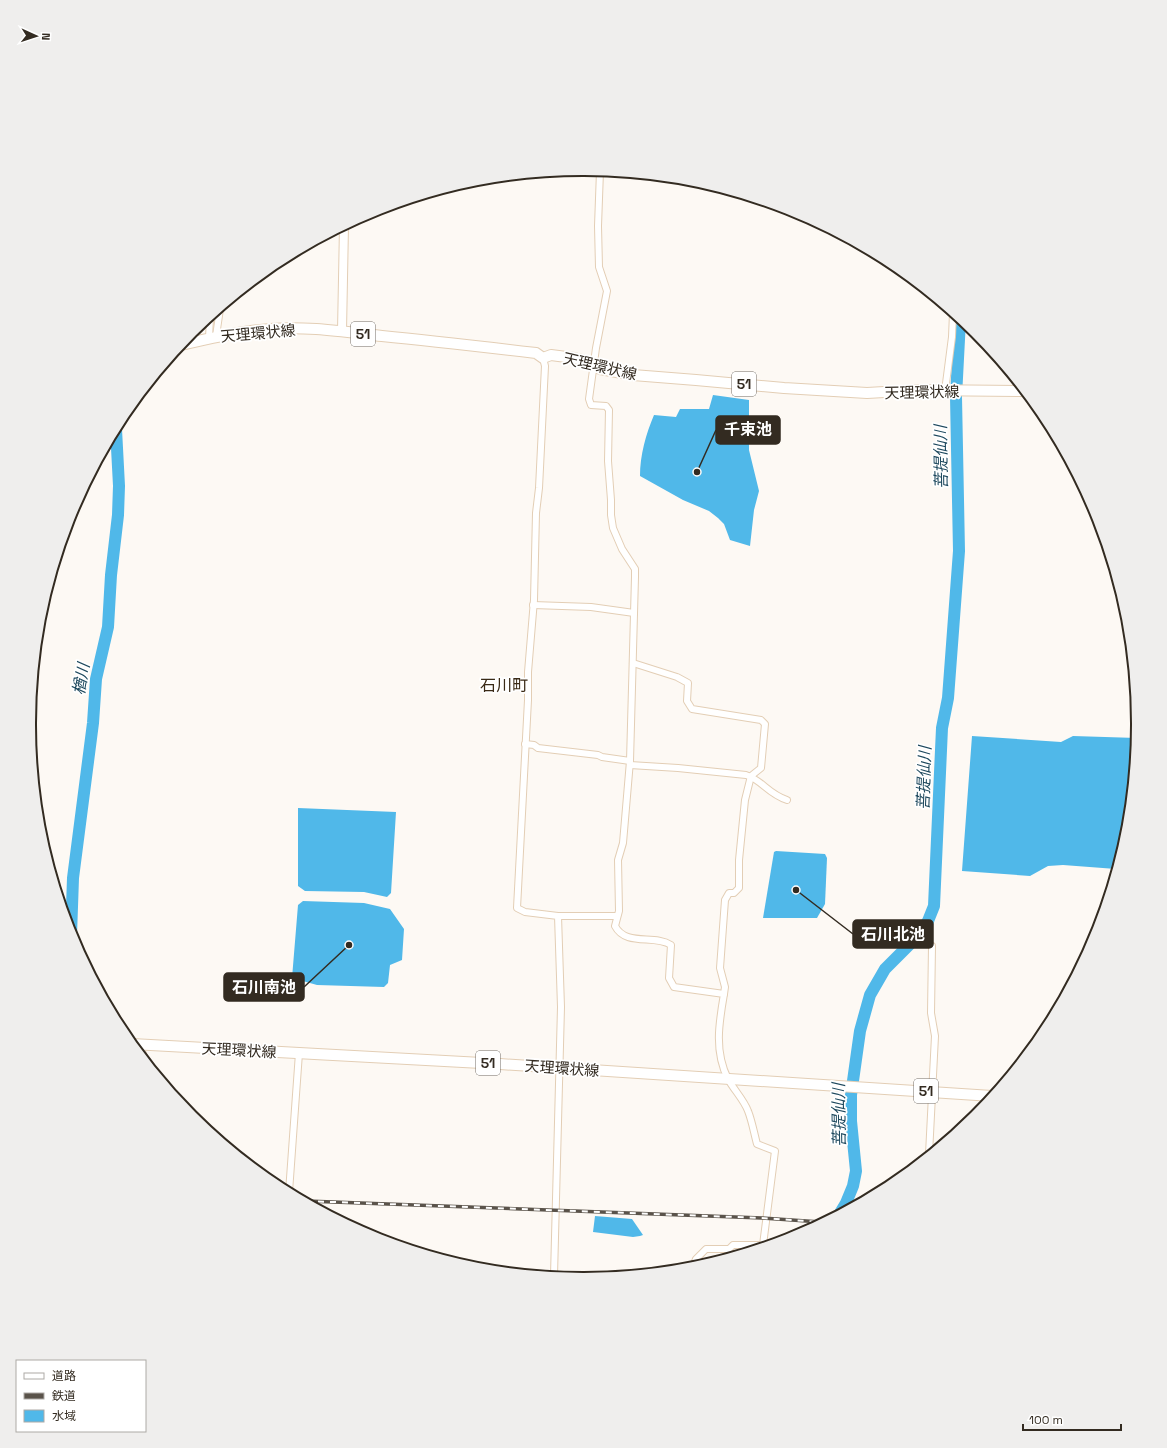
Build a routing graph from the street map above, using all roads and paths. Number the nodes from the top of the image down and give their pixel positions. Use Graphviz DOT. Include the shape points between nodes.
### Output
graph roads {
  1 [pos="600,177"];
  2 [pos="344,232"];
  3 [pos="218,317"];
  4 [pos="953,320"];
  5 [pos="211,323"];
  6 [pos="342,332"];
  7 [pos="212,337"];
  8 [pos="191,342"];
  9 [pos="543,358"];
  10 [pos="593,365"];
  11 [pos="947,391"];
  12 [pos="1018,391"];
  13 [pos="533,605"];
  14 [pos="634,613"];
  15 [pos="633,663"];
  16 [pos="526,744"];
  17 [pos="630,763"];
  18 [pos="751,776"];
  19 [pos="786,800"];
  20 [pos="558,916"];
  21 [pos="617,916"];
  22 [pos="932,946"];
  23 [pos="724,994"];
  24 [pos="140,1044"];
  25 [pos="299,1053"];
  26 [pos="559,1068"];
  27 [pos="728,1079"];
  28 [pos="933,1092"];
  29 [pos="985,1096"];
  30 [pos="929,1148"];
  31 [pos="289,1185"];
  32 [pos="764,1240"];
  33 [pos="751,1245"];
  34 [pos="696,1260"];
  35 [pos="554,1270"];
  1 -- 10 [label="street" via="599,267 607,291"];
  2 -- 6 [label="street"];
  3 -- 7 [label="street"];
  4 -- 11 [label="street"];
  5 -- 7 [label="street"];
  6 -- 7 [label="main road, 天理環状線 / 51" via="293,328"];
  6 -- 9 [label="main road, 天理環状線 / 51" via="529,352"];
  7 -- 8 [label="main road, 天理環状線 / 51"];
  9 -- 10 [label="main road, 天理環状線 / 51" via="551,355 574,358"];
  9 -- 13 [label="street" via="545,366"];
  10 -- 11 [label="main road, 天理環状線 / 51" via="600,369 633,375 784,388 867,393"];
  10 -- 14 [label="street" via="589,399 591,404 606,406 609,410 611,515 613,528 622,549 635,569"];
  11 -- 12 [label="main road, 天理環状線 / 51"];
  13 -- 14 [label="street" via="591,606"];
  13 -- 16 [label="street"];
  14 -- 15 [label="street"];
  15 -- 17 [label="street"];
  15 -- 18 [label="street" via="688,683 687,701 692,709 761,720 766,724 761,768"];
  16 -- 17 [label="street" via="538,748 598,755"];
  16 -- 20 [label="street" via="517,908 525,912"];
  17 -- 18 [label="street"];
  17 -- 21 [label="street" via="623,843 618,860"];
  18 -- 19 [label="street" via="777,797"];
  18 -- 23 [label="street" via="742,824 739,888 725,900 720,968 725,987"];
  20 -- 21 [label="street"];
  20 -- 26 [label="street" via="561,1007"];
  21 -- 23 [label="street" via="615,926 622,935 664,940 671,945 669,978 674,987"];
  22 -- 28 [label="street" via="931,1013 935,1036"];
  23 -- 27 [label="street" via="718,1037"];
  24 -- 25 [label="main road, 天理環状線 / 51"];
  25 -- 26 [label="main road, 天理環状線 / 51"];
  25 -- 31 [label="street"];
  26 -- 27 [label="main road, 天理環状線 / 51"];
  26 -- 35 [label="street"];
  27 -- 28 [label="main road, 天理環状線 / 51"];
  27 -- 32 [label="street" via="748,1110 757,1144 776,1151"];
  28 -- 29 [label="main road, 天理環状線 / 51"];
  28 -- 30 [label="street"];
  33 -- 34 [label="street" via="733,1245 729,1249 706,1249"];
}
